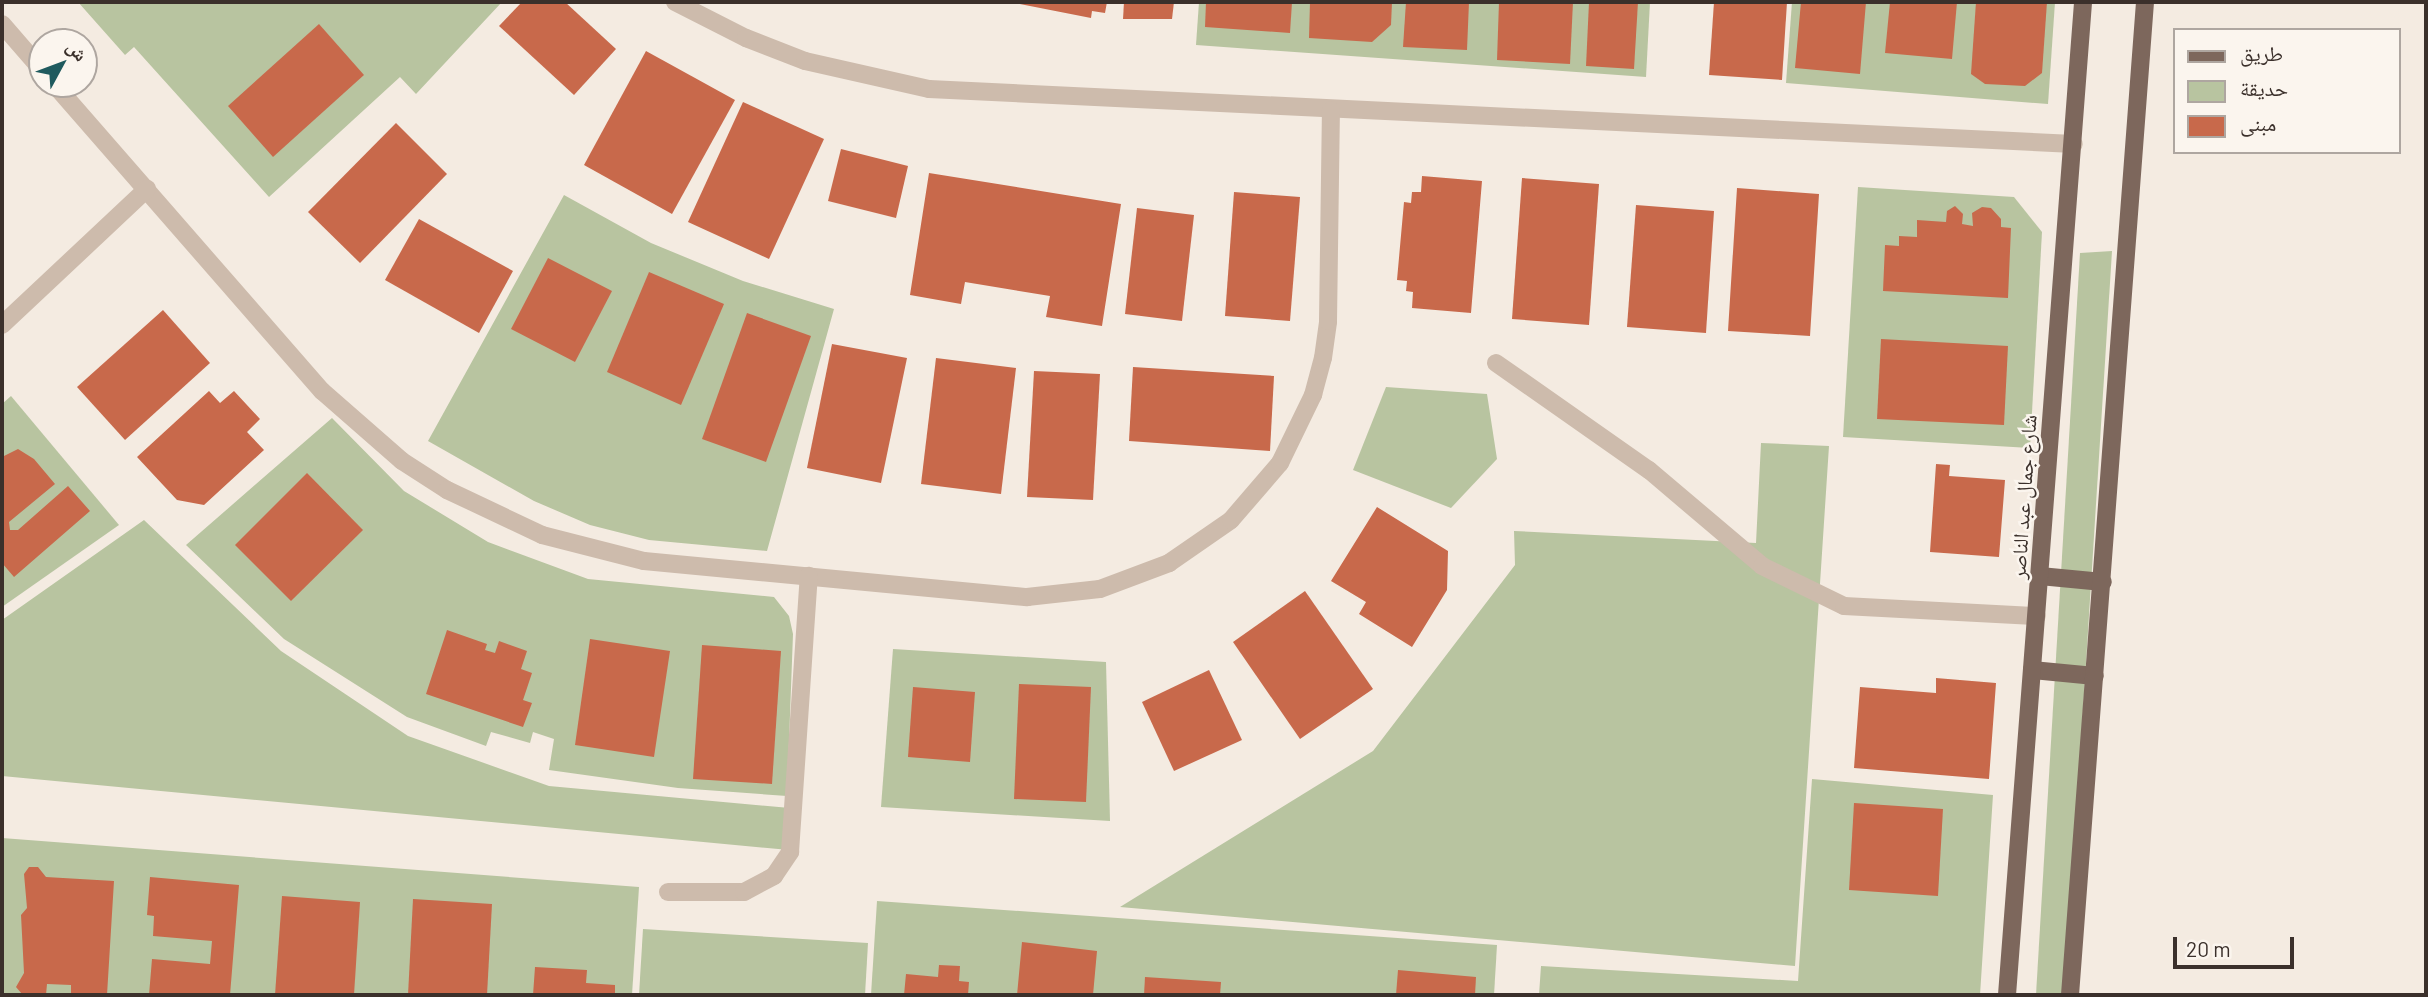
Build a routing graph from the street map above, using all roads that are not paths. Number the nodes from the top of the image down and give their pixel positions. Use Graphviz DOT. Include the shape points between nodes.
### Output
graph roads {
  1 [pos="675,2"];
  2 [pos="2083,2"];
  3 [pos="2145,2"];
  4 [pos="2,24"];
  5 [pos="28,54"];
  6 [pos="66,98"];
  7 [pos="1331,110"];
  8 [pos="2074,144"];
  9 [pos="146,189"];
  10 [pos="2,325"];
  11 [pos="1496,363"];
  12 [pos="809,576"];
  13 [pos="2040,576"];
  14 [pos="2104,582"];
  15 [pos="2036,616"];
  16 [pos="2032,670"];
  17 [pos="2095,676"];
  18 [pos="668,892"];
  19 [pos="2007,995"];
  20 [pos="2070,995"];
  1 -- 7 [label="street" via="805,61 929,89"];
  2 -- 8 [label="main road, شارع جمال عبد الناصر"];
  3 -- 14 [label="main road"];
  4 -- 5 [label="street"];
  6 -- 9 [label="street"];
  7 -- 8 [label="street"];
  7 -- 12 [label="street" via="1328,321 1323,358 1298,430 1257,493 1231,520 1201,544 1136,578 1064,595 1027,597"];
  8 -- 13 [label="main road, شارع جمال عبد الناصر"];
  9 -- 10 [label="street"];
  9 -- 12 [label="street" via="322,391 402,461 447,490 542,535 592,550 644,561"];
  11 -- 15 [label="street" via="1649,470 1762,566 1844,607"];
  12 -- 18 [label="street" via="790,852 774,876 744,892"];
  13 -- 14 [label="main road"];
  13 -- 15 [label="main road, شارع جمال عبد الناصر"];
  14 -- 17 [label="main road"];
  15 -- 16 [label="main road, شارع جمال عبد الناصر"];
  16 -- 17 [label="main road"];
  16 -- 19 [label="main road, شارع جمال عبد الناصر"];
  17 -- 20 [label="main road"];
}
